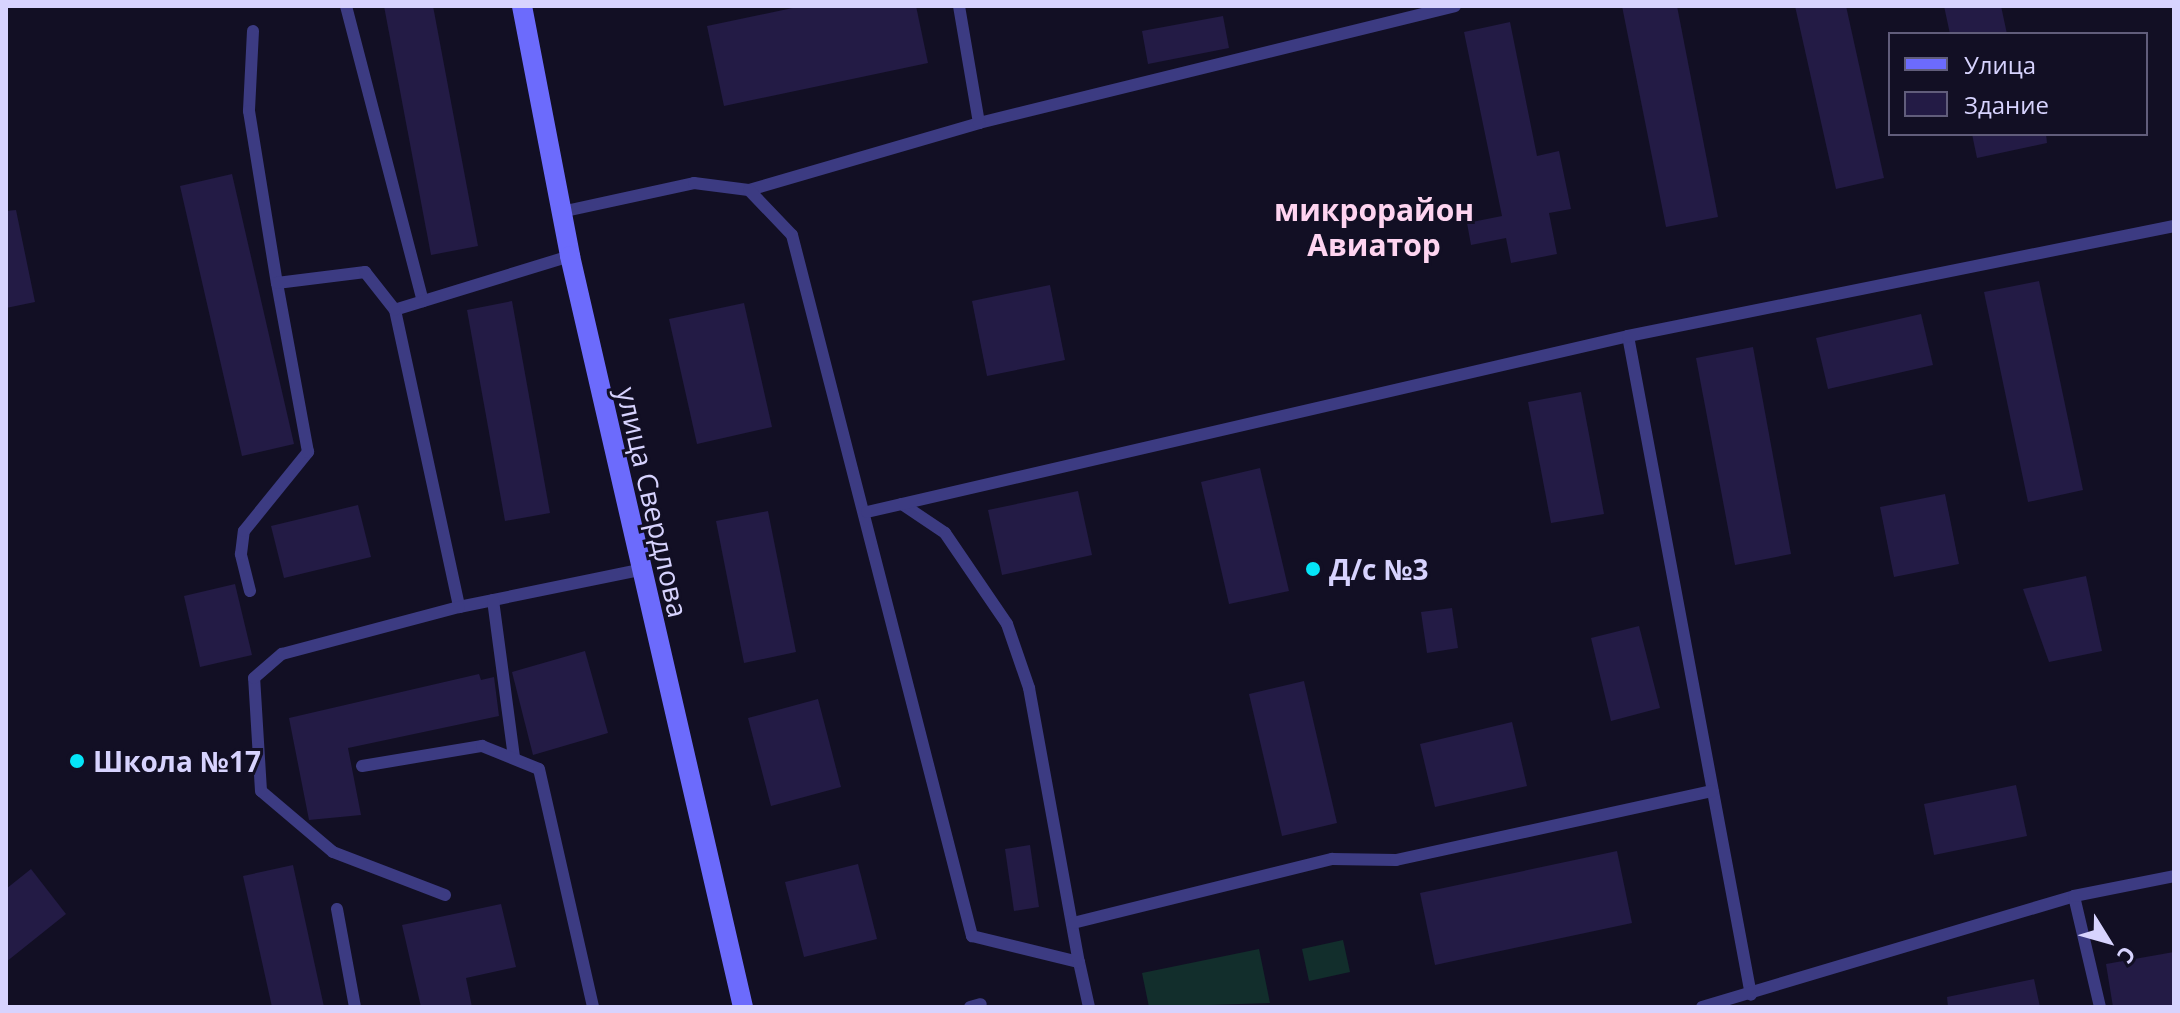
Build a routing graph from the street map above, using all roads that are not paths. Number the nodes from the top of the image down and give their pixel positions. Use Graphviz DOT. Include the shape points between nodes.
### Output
graph roads {
  1 [pos="346,6"];
  2 [pos="522,6"];
  3 [pos="959,6"];
  4 [pos="1455,6"];
  5 [pos="253,31"];
  6 [pos="979,123"];
  7 [pos="749,190"];
  8 [pos="561,212"];
  9 [pos="2174,226"];
  10 [pos="570,256"];
  11 [pos="277,283"];
  12 [pos="423,301"];
  13 [pos="395,310"];
  14 [pos="1628,336"];
  15 [pos="902,504"];
  16 [pos="867,512"];
  17 [pos="639,570"];
  18 [pos="250,591"];
  19 [pos="493,600"];
  20 [pos="459,607"];
  21 [pos="514,758"];
  22 [pos="362,766"];
  23 [pos="1713,791"];
  24 [pos="2174,876"];
  25 [pos="445,895"];
  26 [pos="2074,896"];
  27 [pos="337,909"];
  28 [pos="1073,923"];
  29 [pos="1079,962"];
  30 [pos="1751,995"];
  31 [pos="355,1007"];
  32 [pos="593,1007"];
  33 [pos="743,1007"];
  34 [pos="1089,1007"];
  35 [pos="1702,1007"];
  36 [pos="2100,1007"];
  1 -- 12 [label="lane"];
  2 -- 8 [label="main road, улица Свердлова"];
  3 -- 6 [label="lane"];
  4 -- 6 [label="lane"];
  5 -- 11 [label="lane" via="249,111"];
  6 -- 7 [label="lane"];
  7 -- 8 [label="lane" via="694,183"];
  7 -- 16 [label="lane" via="792,235"];
  8 -- 10 [label="main road, улица Свердлова"];
  9 -- 14 [label="lane"];
  10 -- 12 [label="lane"];
  10 -- 17 [label="main road, улица Свердлова"];
  11 -- 13 [label="lane" via="365,272"];
  11 -- 18 [label="lane" via="308,452 244,531 241,554"];
  12 -- 13 [label="lane"];
  13 -- 20 [label="lane"];
  14 -- 15 [label="lane"];
  14 -- 23 [label="lane"];
  15 -- 16 [label="lane"];
  15 -- 28 [label="lane" via="945,533 1007,624 1029,688"];
  16 -- 29 [label="lane" via="972,936"];
  17 -- 19 [label="lane"];
  17 -- 33 [label="main road, улица Свердлова"];
  19 -- 20 [label="lane"];
  19 -- 21 [label="lane"];
  20 -- 25 [label="lane" via="282,654 254,678 261,791 333,852"];
  21 -- 22 [label="lane" via="482,746"];
  21 -- 32 [label="lane" via="539,769"];
  23 -- 28 [label="lane" via="1396,860 1332,859"];
  23 -- 30 [label="lane"];
  24 -- 26 [label="lane"];
  26 -- 30 [label="lane"];
  26 -- 36 [label="lane"];
  27 -- 31 [label="lane"];
  28 -- 29 [label="lane"];
  29 -- 34 [label="lane"];
  30 -- 35 [label="lane"];
}
